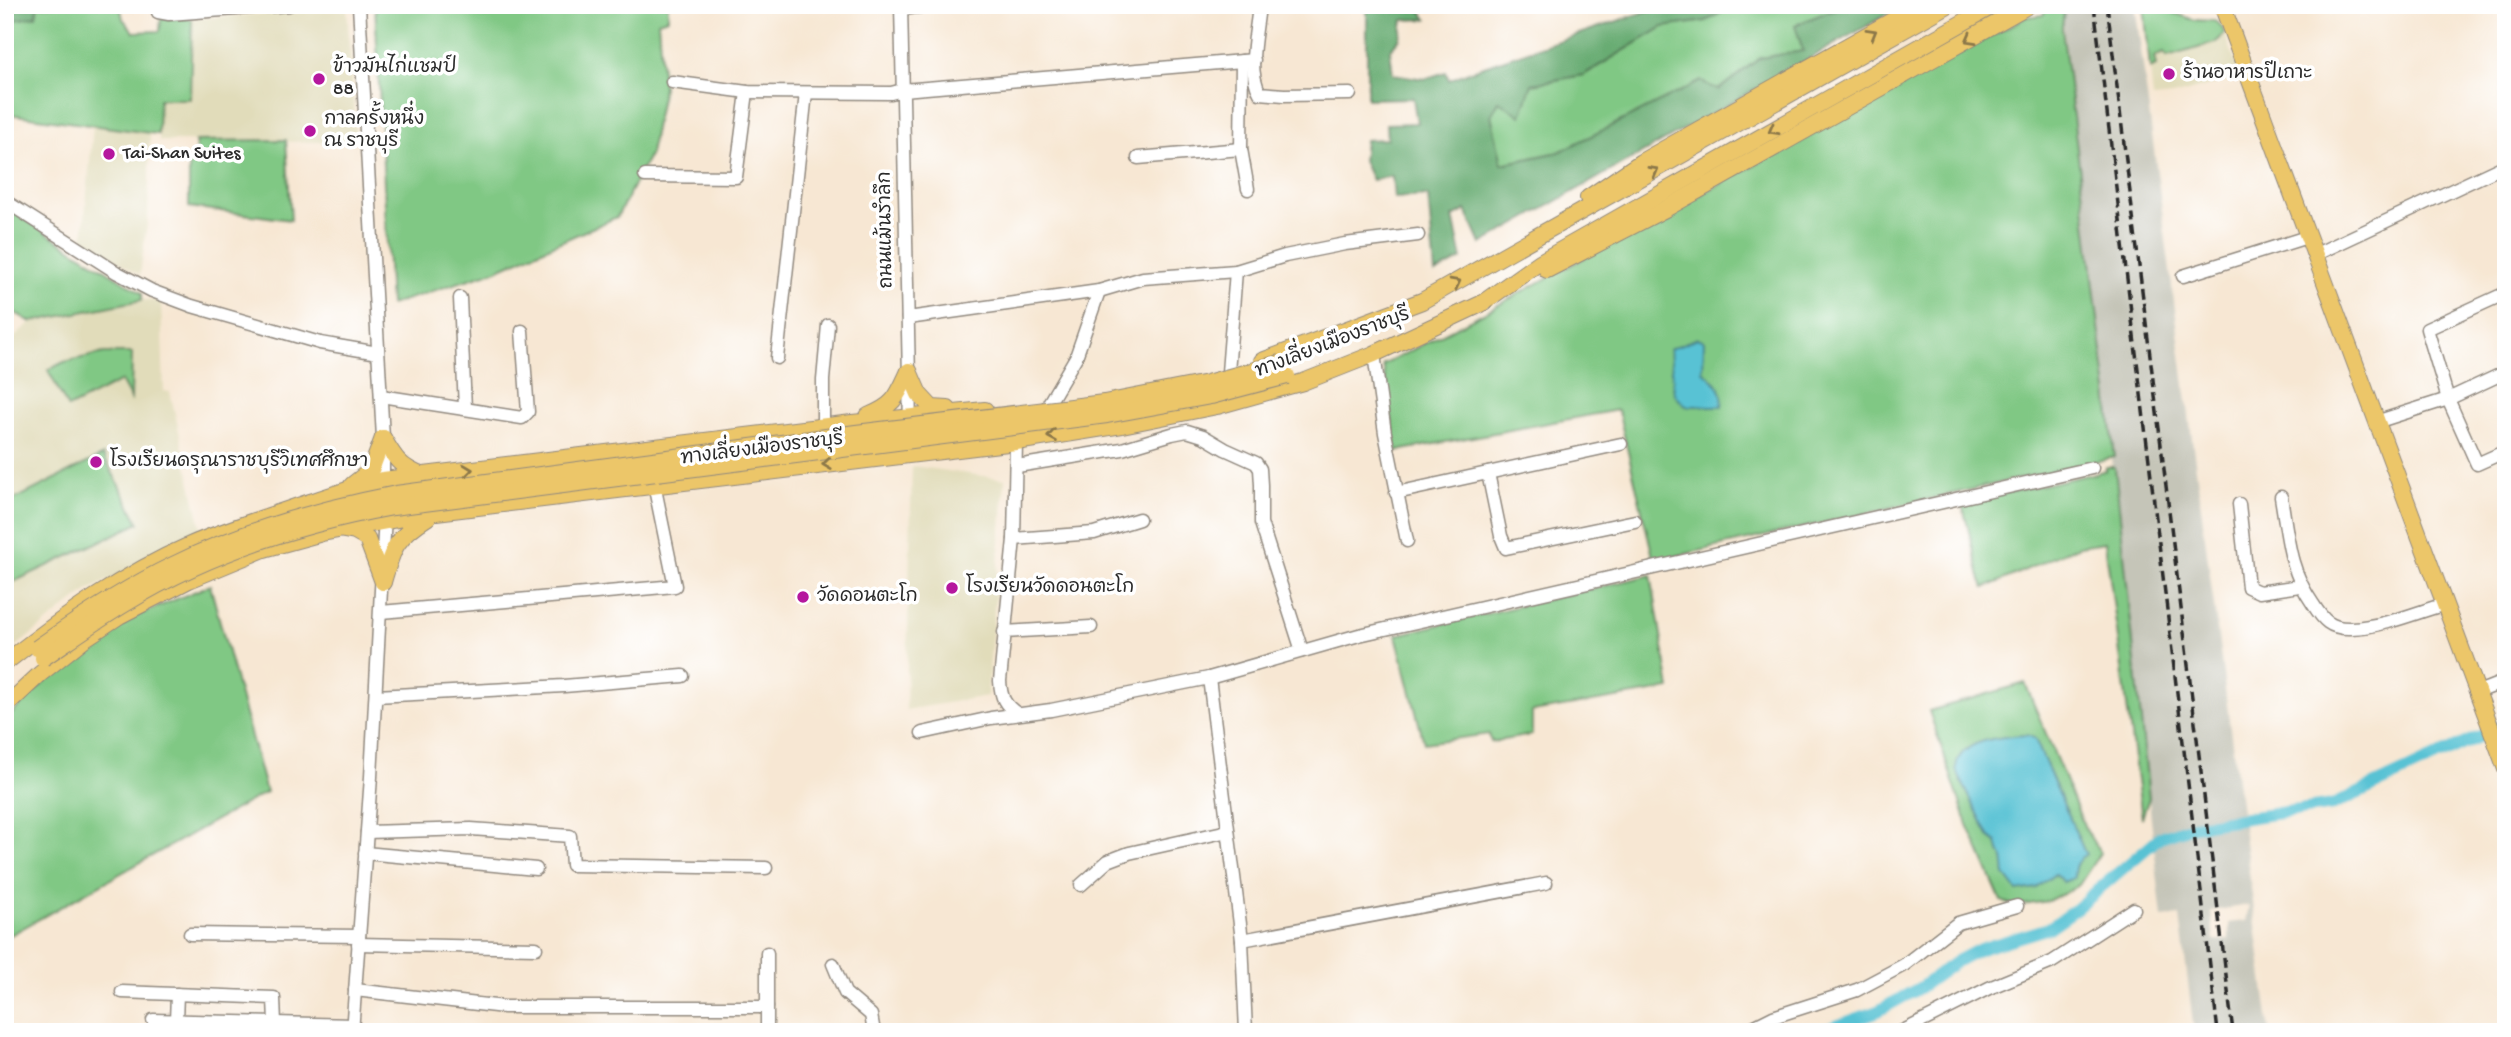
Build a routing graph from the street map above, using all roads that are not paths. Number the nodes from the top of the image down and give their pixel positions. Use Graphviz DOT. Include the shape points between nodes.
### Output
graph roads {
  1 [pos="157,5"];
  2 [pos="289,5"];
  3 [pos="359,5"];
  4 [pos="935,5"];
  5 [pos="1259,5"];
  6 [pos="1920,5"];
  7 [pos="1948,5"];
  8 [pos="1994,5"];
  9 [pos="2029,5"];
  10 [pos="2222,5"];
  11 [pos="901,7"];
  12 [pos="1248,60"];
  13 [pos="672,82"];
  14 [pos="903,90"];
  15 [pos="747,92"];
  16 [pos="806,93"];
  17 [pos="1350,94"];
  18 [pos="1241,149"];
  19 [pos="1138,158"];
  20 [pos="2506,165"];
  21 [pos="645,176"];
  22 [pos="1248,189"];
  23 [pos="5,201"];
  24 [pos="1418,235"];
  25 [pos="2307,237"];
  26 [pos="2314,255"];
  27 [pos="1540,262"];
  28 [pos="1236,271"];
  29 [pos="1479,271"];
  30 [pos="2183,276"];
  31 [pos="1099,291"];
  32 [pos="2506,293"];
  33 [pos="460,298"];
  34 [pos="1422,301"];
  35 [pos="1481,304"];
  36 [pos="908,317"];
  37 [pos="828,325"];
  38 [pos="522,331"];
  39 [pos="378,353"];
  40 [pos="1374,354"];
  41 [pos="777,358"];
  42 [pos="1284,370"];
  43 [pos="909,371"];
  44 [pos="1228,372"];
  45 [pos="2506,372"];
  46 [pos="381,396"];
  47 [pos="2448,399"];
  48 [pos="1049,404"];
  49 [pos="465,408"];
  50 [pos="976,411"];
  51 [pos="910,417"];
  52 [pos="2376,422"];
  53 [pos="852,423"];
  54 [pos="823,427"];
  55 [pos="383,438"];
  56 [pos="1016,442"];
  57 [pos="1621,444"];
  58 [pos="2506,451"];
  59 [pos="911,454"];
  60 [pos="1017,466"];
  61 [pos="2092,468"];
  62 [pos="1488,473"];
  63 [pos="423,476"];
  64 [pos="383,481"];
  65 [pos="653,484"];
  66 [pos="346,488"];
  67 [pos="1396,493"];
  68 [pos="2281,497"];
  69 [pos="2239,504"];
  70 [pos="436,512"];
  71 [pos="1139,519"];
  72 [pos="1635,521"];
  73 [pos="385,522"];
  74 [pos="341,530"];
  75 [pos="1014,539"];
  76 [pos="1407,541"];
  77 [pos="383,582"];
  78 [pos="2300,586"];
  79 [pos="2445,604"];
  80 [pos="381,612"];
  81 [pos="1091,627"];
  82 [pos="1004,632"];
  83 [pos="1302,652"];
  84 [pos="40,653"];
  85 [pos="5,663"];
  86 [pos="5,673"];
  87 [pos="683,676"];
  88 [pos="1209,678"];
  89 [pos="2506,681"];
  90 [pos="5,695"];
  91 [pos="2479,695"];
  92 [pos="376,696"];
  93 [pos="5,707"];
  94 [pos="1018,714"];
  95 [pos="922,733"];
  96 [pos="2503,760"];
  97 [pos="1228,831"];
  98 [pos="367,832"];
  99 [pos="365,853"];
  100 [pos="766,868"];
  101 [pos="536,869"];
  102 [pos="1546,883"];
  103 [pos="1081,885"];
  104 [pos="2017,906"];
  105 [pos="2134,909"];
  106 [pos="190,934"];
  107 [pos="359,940"];
  108 [pos="1242,940"];
  109 [pos="536,948"];
  110 [pos="767,953"];
  111 [pos="833,964"];
  112 [pos="355,990"];
  113 [pos="122,992"];
  114 [pos="177,994"];
  115 [pos="767,1007"];
  116 [pos="153,1020"];
  117 [pos="176,1021"];
  118 [pos="275,1023"];
  119 [pos="353,1028"];
  120 [pos="767,1028"];
  121 [pos="874,1032"];
  122 [pos="1246,1032"];
  123 [pos="1742,1032"];
  124 [pos="1901,1032"];
  1 -- 2 [label="street" via="158,12 169,14"];
  3 -- 39 [label="street"];
  4 -- 11 [label="street"];
  5 -- 12 [label="street"];
  29 -- 6 [label="main road, one-way" via="1641,162"];
  29 -- 7 [label="main road, ทางเลี่ยงเมืองราชบุรี, one-way"];
  8 -- 27 [label="main road, ทางเลี่ยงเมืองราชบุรี, one-way"];
  9 -- 35 [label="main road, one-way" via="1667,208"];
  10 -- 25 [label="main road"];
  11 -- 14 [label="street, ถนนแม้นรำลึก"];
  12 -- 14 [label="street"];
  12 -- 17 [label="street" via="1260,93"];
  12 -- 18 [label="street"];
  13 -- 15 [label="street"];
  14 -- 16 [label="street"];
  14 -- 36 [label="street, ถนนแม้นรำลึก"];
  15 -- 16 [label="street"];
  15 -- 21 [label="street" via="737,177"];
  16 -- 41 [label="street"];
  18 -- 19 [label="street"];
  18 -- 22 [label="street"];
  20 -- 26 [label="street"];
  23 -- 39 [label="street" via="152,291 320,343"];
  24 -- 28 [label="street" via="1345,244"];
  25 -- 26 [label="main road"];
  25 -- 30 [label="street"];
  26 -- 52 [label="main road"];
  27 -- 35 [label="main road, ทางเลี่ยงเมืองราชบุรี"];
  27 -- 42 [label="main road, ทางเลี่ยงเมืองราชบุรี" via="1390,335"];
  28 -- 31 [label="street" via="1143,278"];
  28 -- 44 [label="street"];
  34 -- 29 [label="main road, ทางเลี่ยงเมืองราชบุรี, one-way"];
  31 -- 36 [label="street"];
  31 -- 48 [label="street" via="1076,357"];
  32 -- 47 [label="street" via="2427,329"];
  33 -- 49 [label="street"];
  34 -- 42 [label="main road, ทางเลี่ยงเมืองราชบุรี"];
  34 -- 44 [label="main road, ทางเลี่ยงเมืองราชบุรี"];
  35 -- 40 [label="main road, ทางเลี่ยงเมืองราชบุรี"];
  36 -- 43 [label="street, ถนนแม้นรำลึก"];
  37 -- 54 [label="street"];
  38 -- 49 [label="street" via="528,412 522,418 506,417"];
  39 -- 46 [label="street"];
  40 -- 56 [label="main road, ทางเลี่ยงเมืองราชบุรี, one-way" via="1303,382 1217,406"];
  40 -- 67 [label="street"];
  42 -- 84 [label="main road, ทางเลี่ยงเมืองราชบุรี, bridge" via="1104,403 346,503 266,527 174,564 124,590"];
  43 -- 50 [label="main road" via="919,394 932,408"];
  43 -- 51 [label="street, ถนนแม้นรำลึก"];
  43 -- 53 [label="main road" via="888,408"];
  44 -- 48 [label="main road, ทางเลี่ยงเมืองราชบุรี"];
  45 -- 47 [label="street"];
  46 -- 49 [label="street"];
  46 -- 55 [label="street"];
  47 -- 52 [label="street"];
  47 -- 58 [label="street" via="2477,464"];
  48 -- 50 [label="main road, ทางเลี่ยงเมืองราชบุรี"];
  50 -- 51 [label="main road, ทางเลี่ยงเมืองราชบุรี"];
  51 -- 53 [label="main road, ทางเลี่ยงเมืองราชบุรี"];
  51 -- 59 [label="street, ถนนแม้นรำลึก"];
  52 -- 79 [label="main road"];
  53 -- 54 [label="main road, ทางเลี่ยงเมืองราชบุรี"];
  63 -- 54 [label="main road, ทางเลี่ยงเมืองราชบุรี, one-way"];
  55 -- 63 [label="main road" via="405,469"];
  55 -- 64 [label="street"];
  55 -- 66 [label="main road" via="371,470"];
  56 -- 59 [label="main road, ทางเลี่ยงเมืองราชบุรี"];
  56 -- 60 [label="street"];
  57 -- 62 [label="street"];
  59 -- 65 [label="main road, ทางเลี่ยงเมืองราชบุรี, one-way"];
  60 -- 75 [label="street"];
  60 -- 83 [label="street" via="1078,458 1187,431 1256,463 1261,523"];
  61 -- 83 [label="street" via="1359,635"];
  62 -- 67 [label="street"];
  62 -- 72 [label="street" via="1506,548"];
  63 -- 64 [label="main road, ทางเลี่ยงเมืองราชบุรี"];
  64 -- 66 [label="main road, ทางเลี่ยงเมืองราชบุรี"];
  64 -- 73 [label="street"];
  65 -- 70 [label="main road, ทางเลี่ยงเมืองราชบุรี"];
  65 -- 80 [label="street" via="675,586"];
  66 -- 85 [label="main road, ทางเลี่ยงเมืองราชบุรี" via="176,552 114,586"];
  67 -- 76 [label="street"];
  68 -- 78 [label="street"];
  69 -- 78 [label="street" via="2248,587 2259,592"];
  70 -- 73 [label="main road, ทางเลี่ยงเมืองราชบุรี"];
  70 -- 77 [label="main road" via="399,538"];
  71 -- 75 [label="street" via="1094,533"];
  73 -- 74 [label="main road, ทางเลี่ยงเมืองราชบุรี"];
  73 -- 77 [label="street"];
  74 -- 77 [label="main road" via="367,539"];
  74 -- 93 [label="main road, ทางเลี่ยงเมืองราชบุรี" via="264,549 131,610 84,639"];
  75 -- 82 [label="street"];
  77 -- 80 [label="street"];
  78 -- 79 [label="street" via="2325,622 2348,629"];
  79 -- 91 [label="main road"];
  80 -- 92 [label="street"];
  81 -- 82 [label="street"];
  82 -- 94 [label="street" via="1001,696"];
  83 -- 88 [label="street"];
  84 -- 86 [label="main road, ทางเลี่ยงเมืองราชบุรี"];
  84 -- 90 [label="main road, ทางเลี่ยงเมืองราชบุรี"];
  87 -- 92 [label="street"];
  88 -- 94 [label="street"];
  88 -- 97 [label="street"];
  89 -- 91 [label="street"];
  91 -- 96 [label="main road"];
  92 -- 98 [label="street"];
  94 -- 95 [label="street"];
  97 -- 103 [label="street" via="1129,853 1108,861"];
  97 -- 108 [label="street"];
  98 -- 99 [label="street"];
  98 -- 100 [label="street" via="471,829 570,836 572,865"];
  99 -- 101 [label="street"];
  99 -- 107 [label="street"];
  102 -- 108 [label="street"];
  104 -- 123 [label="street" via="1958,923 1904,965 1857,990"];
  105 -- 124 [label="street" via="2052,962"];
  106 -- 107 [label="street"];
  107 -- 109 [label="street"];
  107 -- 112 [label="street"];
  108 -- 122 [label="street"];
  110 -- 115 [label="street"];
  111 -- 121 [label="street" via="845,993 871,1015"];
  112 -- 115 [label="street" via="504,1007"];
  112 -- 119 [label="street"];
  113 -- 114 [label="street"];
  114 -- 117 [label="street"];
  114 -- 118 [label="street" via="274,999"];
  115 -- 120 [label="street"];
  116 -- 117 [label="street"];
  117 -- 118 [label="street"];
  118 -- 119 [label="street"];
}
